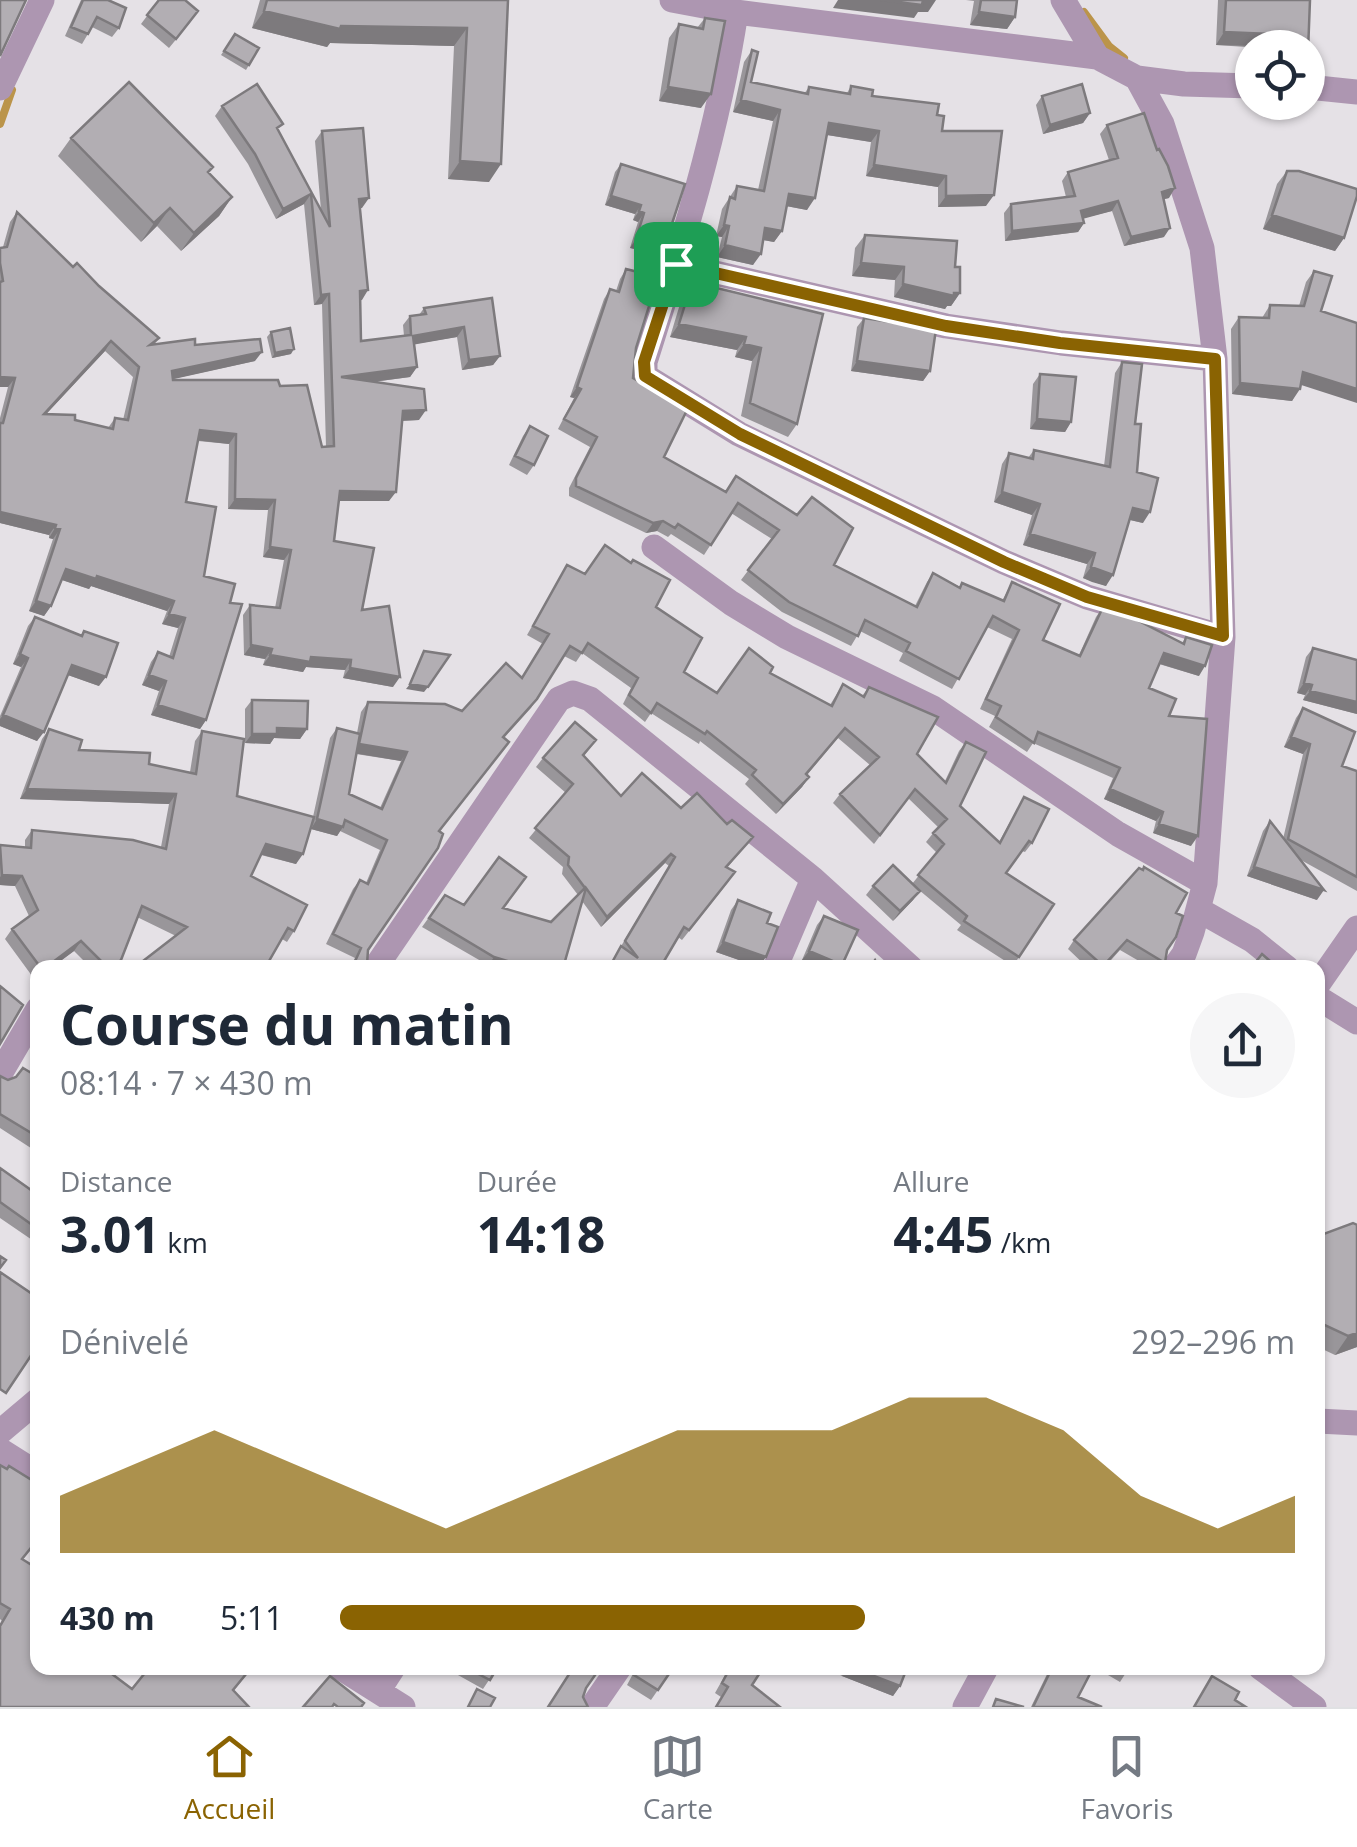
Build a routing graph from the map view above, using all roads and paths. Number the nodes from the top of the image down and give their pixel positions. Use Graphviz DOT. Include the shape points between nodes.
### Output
graph roads {
  1 [pos="42,0"];
  2 [pos="672,0"];
  3 [pos="1063,0"];
  4 [pos="736,12"];
  5 [pos="1096,56"];
  6 [pos="1137,78"];
  7 [pos="1184,84"];
  8 [pos="1235,86"];
  9 [pos="0,88"];
  10 [pos="1325,89"];
  11 [pos="1357,92"];
  12 [pos="1162,124"];
  13 [pos="676,264"];
  14 [pos="1215,359"];
  15 [pos="654,546"];
  16 [pos="1223,636"];
  17 [pos="813,878"];
  18 [pos="1205,883"];
  19 [pos="1199,910"];
  20 [pos="1357,928"];
  21 [pos="381,960"];
  22 [pos="778,960"];
  23 [pos="902,960"];
  24 [pos="1180,960"];
  25 [pos="1277,960"];
  26 [pos="1325,974"];
  27 [pos="1325,1002"];
  28 [pos="1357,1022"];
  29 [pos="30,1023"];
  30 [pos="0,1074"];
  31 [pos="30,1407"];
  32 [pos="1325,1422"];
  33 [pos="1357,1423"];
  34 [pos="0,1432"];
  35 [pos="0,1450"];
  36 [pos="30,1469"];
  37 [pos="352,1675"];
  38 [pos="389,1675"];
  39 [pos="613,1675"];
  40 [pos="982,1675"];
  41 [pos="1270,1675"];
  42 [pos="378,1691"];
  43 [pos="402,1707"];
  44 [pos="592,1707"];
  45 [pos="965,1707"];
  46 [pos="1314,1707"];
  1 -- 9 [label="street"];
  2 -- 4 [label="street"];
  3 -- 5 [label="street"];
  4 -- 5 [label="street"];
  4 -- 13 [label="street"];
  5 -- 6 [label="street"];
  6 -- 7 [label="street"];
  6 -- 12 [label="street"];
  7 -- 8 [label="street"];
  7 -- 12 [label="street"];
  10 -- 11 [label="street"];
  12 -- 14 [label="street" via="1202,248"];
  13 -- 14 [label="street" via="946,326"];
  13 -- 16 [label="street" via="645,376 740,434 1004,562 1087,597"];
  14 -- 16 [label="street"];
  15 -- 18 [label="street" via="787,636 934,708 1118,834"];
  16 -- 18 [label="street"];
  17 -- 21 [label="street" via="590,699 573,693 560,699"];
  17 -- 22 [label="street"];
  17 -- 23 [label="street"];
  18 -- 19 [label="street"];
  19 -- 24 [label="street"];
  19 -- 25 [label="street"];
  20 -- 26 [label="street"];
  27 -- 28 [label="street"];
  29 -- 30 [label="street"];
  31 -- 34 [label="street"];
  32 -- 33 [label="street"];
  35 -- 36 [label="street"];
  37 -- 42 [label="street"];
  38 -- 42 [label="street"];
  39 -- 44 [label="street"];
  40 -- 45 [label="street"];
  41 -- 46 [label="street"];
  42 -- 43 [label="street"];
}
